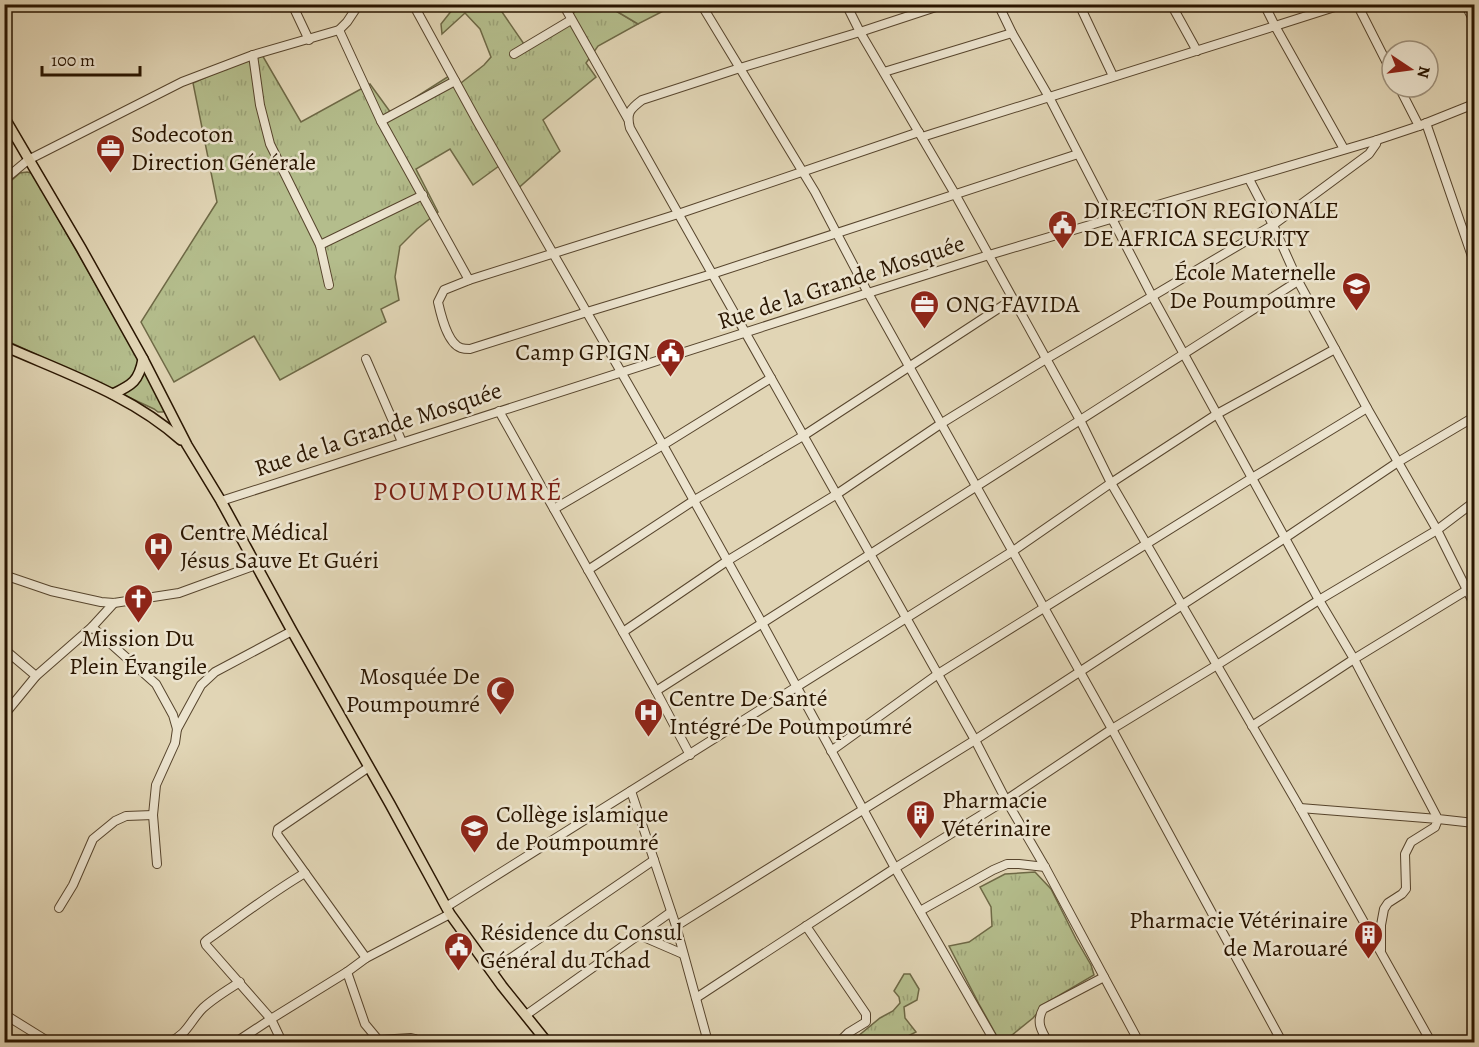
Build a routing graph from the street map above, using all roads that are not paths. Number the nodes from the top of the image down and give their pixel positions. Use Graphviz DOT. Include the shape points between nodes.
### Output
graph roads {
  1 [pos="292,4"];
  2 [pos="359,4"];
  3 [pos="413,4"];
  4 [pos="563,4"];
  5 [pos="701,4"];
  6 [pos="846,4"];
  7 [pos="945,4"];
  8 [pos="998,4"];
  9 [pos="1171,4"];
  10 [pos="1264,4"];
  11 [pos="1344,4"];
  12 [pos="1465,4"];
  13 [pos="1080,5"];
  14 [pos="1358,5"];
  15 [pos="571,20"];
  16 [pos="1474,21"];
  17 [pos="1275,26"];
  18 [pos="339,30"];
  19 [pos="861,32"];
  20 [pos="1012,33"];
  21 [pos="309,40"];
  22 [pos="1380,50"];
  23 [pos="1197,51"];
  24 [pos="514,54"];
  25 [pos="253,55"];
  26 [pos="740,68"];
  27 [pos="884,72"];
  28 [pos="1113,76"];
  29 [pos="454,81"];
  30 [pos="1049,97"];
  31 [pos="1406,99"];
  32 [pos="1474,107"];
  33 [pos="4,117"];
  34 [pos="628,118"];
  35 [pos="381,121"];
  36 [pos="1422,125"];
  37 [pos="920,134"];
  38 [pos="1377,140"];
  39 [pos="1344,149"];
  40 [pos="1078,154"];
  41 [pos="28,160"];
  42 [pos="803,172"];
  43 [pos="1249,179"];
  44 [pos="4,180"];
  45 [pos="955,194"];
  46 [pos="423,195"];
  47 [pos="678,214"];
  48 [pos="1112,219"];
  49 [pos="1273,225"];
  50 [pos="837,233"];
  51 [pos="320,245"];
  52 [pos="554,254"];
  53 [pos="989,255"];
  54 [pos="1474,262"];
  55 [pos="712,274"];
  56 [pos="469,280"];
  57 [pos="1298,281"];
  58 [pos="329,285"];
  59 [pos="868,293"];
  60 [pos="1152,296"];
  61 [pos="1013,299"];
  62 [pos="587,312"];
  63 [pos="745,332"];
  64 [pos="4,346"];
  65 [pos="1335,349"];
  66 [pos="1183,354"];
  67 [pos="143,359"];
  68 [pos="366,359"];
  69 [pos="1046,359"];
  70 [pos="908,366"];
  71 [pos="622,372"];
  72 [pos="771,378"];
  73 [pos="113,394"];
  74 [pos="1367,408"];
  75 [pos="499,411"];
  76 [pos="1217,414"];
  77 [pos="1474,417"];
  78 [pos="1080,420"];
  79 [pos="942,423"];
  80 [pos="803,436"];
  81 [pos="402,442"];
  82 [pos="187,445"];
  83 [pos="663,445"];
  84 [pos="1398,462"];
  85 [pos="1252,478"];
  86 [pos="1111,483"];
  87 [pos="977,486"];
  88 [pos="837,494"];
  89 [pos="221,501"];
  90 [pos="693,501"];
  91 [pos="1474,502"];
  92 [pos="554,509"];
  93 [pos="1437,530"];
  94 [pos="1285,538"];
  95 [pos="1146,543"];
  96 [pos="1013,552"];
  97 [pos="870,554"];
  98 [pos="728,561"];
  99 [pos="256,565"];
  100 [pos="588,570"];
  101 [pos="4,575"];
  102 [pos="1467,590"];
  103 [pos="1319,600"];
  104 [pos="114,603"];
  105 [pos="1474,604"];
  106 [pos="1183,605"];
  107 [pos="1044,608"];
  108 [pos="907,618"];
  109 [pos="762,623"];
  110 [pos="92,627"];
  111 [pos="292,631"];
  112 [pos="622,632"];
  113 [pos="4,649"];
  114 [pos="1354,659"];
  115 [pos="1217,665"];
  116 [pos="1080,672"];
  117 [pos="938,674"];
  118 [pos="36,676"];
  119 [pos="796,687"];
  120 [pos="656,691"];
  121 [pos="4,715"];
  122 [pos="1252,726"];
  123 [pos="177,729"];
  124 [pos="1112,729"];
  125 [pos="975,740"];
  126 [pos="831,751"];
  127 [pos="690,755"];
  128 [pos="369,767"];
  129 [pos="631,791"];
  130 [pos="1006,800"];
  131 [pos="1300,808"];
  132 [pos="863,809"];
  133 [pos="153,815"];
  134 [pos="1438,819"];
  135 [pos="1474,823"];
  136 [pos="654,860"];
  137 [pos="157,864"];
  138 [pos="1045,867"];
  139 [pos="895,868"];
  140 [pos="305,873"];
  141 [pos="58,909"];
  142 [pos="448,910"];
  143 [pos="670,912"];
  144 [pos="920,912"];
  145 [pos="676,926"];
  146 [pos="806,926"];
  147 [pos="639,935"];
  148 [pos="1381,952"];
  149 [pos="683,954"];
  150 [pos="366,958"];
  151 [pos="492,971"];
  152 [pos="347,972"];
  153 [pos="1104,976"];
  154 [pos="240,982"];
  155 [pos="696,998"];
  156 [pos="4,1014"];
  157 [pos="526,1016"];
  158 [pos="271,1019"];
  159 [pos="1474,1040"];
  160 [pos="379,1041"];
  161 [pos="49,1042"];
  162 [pos="169,1042"];
  163 [pos="236,1042"];
  164 [pos="282,1042"];
  165 [pos="418,1042"];
  166 [pos="547,1042"];
  167 [pos="708,1042"];
  168 [pos="839,1042"];
  169 [pos="995,1042"];
  170 [pos="1048,1042"];
  171 [pos="1139,1042"];
  172 [pos="1282,1042"];
  173 [pos="1430,1042"];
  174 [pos="1469,1042"];
  1 -- 21 [label="street"];
  2 -- 18 [label="street"];
  3 -- 29 [label="street"];
  4 -- 15 [label="street"];
  5 -- 26 [label="street"];
  6 -- 19 [label="street"];
  7 -- 19 [label="street"];
  8 -- 20 [label="street"];
  9 -- 23 [label="street"];
  10 -- 17 [label="street"];
  11 -- 17 [label="street"];
  12 -- 16 [label="street"];
  13 -- 28 [label="street"];
  14 -- 22 [label="street"];
  15 -- 24 [label="street"];
  15 -- 34 [label="street"];
  17 -- 23 [label="street"];
  17 -- 39 [label="street"];
  18 -- 21 [label="street"];
  18 -- 35 [label="street"];
  19 -- 26 [label="street"];
  19 -- 27 [label="street"];
  20 -- 27 [label="street"];
  20 -- 30 [label="street"];
  21 -- 25 [label="street"];
  23 -- 28 [label="street"];
  25 -- 41 [label="street" via="182,82"];
  25 -- 51 [label="street" via="270,144"];
  26 -- 34 [label="street" via="642,100"];
  26 -- 42 [label="street"];
  27 -- 37 [label="street"];
  28 -- 30 [label="street"];
  29 -- 35 [label="street"];
  29 -- 52 [label="street"];
  30 -- 37 [label="street"];
  30 -- 40 [label="street"];
  31 -- 36 [label="street"];
  32 -- 36 [label="street, Rue de la Grande Mosquée"];
  33 -- 41 [label="main road"];
  34 -- 47 [label="street"];
  35 -- 46 [label="street"];
  36 -- 38 [label="street, Rue de la Grande Mosquée"];
  36 -- 54 [label="street"];
  37 -- 42 [label="street"];
  37 -- 45 [label="street"];
  38 -- 39 [label="street, Rue de la Grande Mosquée"];
  38 -- 49 [label="street" via="1369,154"];
  39 -- 43 [label="street, Rue de la Grande Mosquée"];
  40 -- 45 [label="street"];
  40 -- 48 [label="street"];
  41 -- 44 [label="street"];
  41 -- 67 [label="main road"];
  42 -- 47 [label="street"];
  42 -- 50 [label="street"];
  43 -- 48 [label="street, Rue de la Grande Mosquée"];
  43 -- 49 [label="street"];
  45 -- 50 [label="street"];
  45 -- 53 [label="street"];
  46 -- 51 [label="street"];
  46 -- 56 [label="street"];
  47 -- 52 [label="street"];
  47 -- 55 [label="street"];
  48 -- 53 [label="street, Rue de la Grande Mosquée"];
  48 -- 60 [label="street"];
  49 -- 57 [label="street"];
  49 -- 60 [label="street"];
  50 -- 55 [label="street"];
  50 -- 59 [label="street"];
  51 -- 58 [label="street"];
  52 -- 56 [label="street"];
  52 -- 62 [label="street"];
  53 -- 59 [label="street, Rue de la Grande Mosquée"];
  53 -- 61 [label="street"];
  55 -- 62 [label="street"];
  55 -- 63 [label="street"];
  56 -- 62 [label="street" via="444,290 438,302 443,323 460,348 470,349"];
  57 -- 65 [label="street"];
  57 -- 66 [label="street"];
  59 -- 63 [label="street, Rue de la Grande Mosquée"];
  59 -- 70 [label="street"];
  60 -- 66 [label="street"];
  60 -- 69 [label="street"];
  61 -- 69 [label="street"];
  61 -- 70 [label="street"];
  62 -- 71 [label="street"];
  63 -- 71 [label="street, Rue de la Grande Mosquée"];
  63 -- 72 [label="street"];
  64 -- 73 [label="main road"];
  65 -- 74 [label="street"];
  65 -- 76 [label="street"];
  66 -- 76 [label="street"];
  66 -- 78 [label="street"];
  67 -- 73 [label="main road" via="134,382"];
  67 -- 82 [label="main road"];
  68 -- 81 [label="street"];
  69 -- 78 [label="street"];
  69 -- 79 [label="street"];
  70 -- 79 [label="street"];
  70 -- 80 [label="street"];
  71 -- 75 [label="street, Rue de la Grande Mosquée"];
  71 -- 83 [label="street"];
  72 -- 80 [label="street"];
  72 -- 83 [label="street"];
  73 -- 82 [label="main road" via="139,408"];
  74 -- 84 [label="street"];
  74 -- 85 [label="street"];
  75 -- 81 [label="street, Rue de la Grande Mosquée"];
  75 -- 92 [label="street"];
  76 -- 85 [label="street"];
  76 -- 86 [label="street"];
  77 -- 84 [label="street"];
  78 -- 86 [label="street"];
  78 -- 87 [label="street"];
  79 -- 87 [label="street"];
  79 -- 88 [label="street"];
  80 -- 88 [label="street"];
  80 -- 90 [label="street"];
  81 -- 89 [label="street, Rue de la Grande Mosquée"];
  82 -- 89 [label="main road"];
  83 -- 90 [label="street"];
  83 -- 92 [label="street"];
  84 -- 93 [label="street"];
  84 -- 94 [label="street"];
  85 -- 94 [label="street"];
  85 -- 95 [label="street"];
  86 -- 95 [label="street"];
  86 -- 96 [label="street"];
  87 -- 96 [label="street"];
  87 -- 97 [label="street"];
  88 -- 97 [label="street"];
  88 -- 98 [label="street"];
  89 -- 99 [label="main road"];
  90 -- 98 [label="street"];
  90 -- 100 [label="street"];
  91 -- 93 [label="street"];
  92 -- 100 [label="street"];
  93 -- 102 [label="street"];
  93 -- 103 [label="street"];
  94 -- 103 [label="street"];
  94 -- 106 [label="street"];
  95 -- 106 [label="street"];
  95 -- 107 [label="street"];
  96 -- 107 [label="street"];
  96 -- 108 [label="street"];
  97 -- 108 [label="street"];
  97 -- 109 [label="street"];
  98 -- 109 [label="street"];
  98 -- 112 [label="street"];
  99 -- 104 [label="street" via="179,593"];
  99 -- 111 [label="main road"];
  100 -- 112 [label="street"];
  101 -- 104 [label="street" via="51,591"];
  102 -- 105 [label="street"];
  102 -- 114 [label="street"];
  103 -- 114 [label="street"];
  103 -- 115 [label="street"];
  104 -- 110 [label="street"];
  106 -- 115 [label="street"];
  106 -- 116 [label="street"];
  107 -- 116 [label="street"];
  107 -- 117 [label="street"];
  108 -- 117 [label="street"];
  108 -- 119 [label="street"];
  109 -- 119 [label="street"];
  109 -- 120 [label="street"];
  110 -- 118 [label="street"];
  110 -- 123 [label="street" via="156,684"];
  111 -- 123 [label="street" via="215,672 201,685"];
  111 -- 128 [label="main road"];
  112 -- 120 [label="street"];
  113 -- 118 [label="street"];
  114 -- 122 [label="street"];
  114 -- 134 [label="street"];
  115 -- 122 [label="street"];
  115 -- 124 [label="street"];
  116 -- 124 [label="street"];
  116 -- 125 [label="street"];
  117 -- 125 [label="street"];
  117 -- 126 [label="street"];
  118 -- 121 [label="street"];
  119 -- 126 [label="street"];
  119 -- 127 [label="street"];
  120 -- 127 [label="street"];
  122 -- 131 [label="street"];
  123 -- 133 [label="street" via="175,743 156,785"];
  124 -- 130 [label="street"];
  124 -- 172 [label="street"];
  125 -- 130 [label="street"];
  125 -- 132 [label="street"];
  126 -- 132 [label="street"];
  127 -- 129 [label="street"];
  128 -- 140 [label="street" via="278,829 277,834"];
  128 -- 142 [label="main road"];
  129 -- 136 [label="street"];
  129 -- 142 [label="street"];
  130 -- 138 [label="street"];
  130 -- 139 [label="street"];
  131 -- 134 [label="street"];
  131 -- 148 [label="street"];
  132 -- 139 [label="street"];
  132 -- 145 [label="street"];
  133 -- 137 [label="street"];
  133 -- 141 [label="street" via="126,816 93,839"];
  134 -- 135 [label="street"];
  134 -- 148 [label="street" via="1435,827 1412,842 1406,854 1406,889 1384,909"];
  136 -- 143 [label="street"];
  136 -- 151 [label="street"];
  138 -- 144 [label="street" via="1007,864"];
  138 -- 153 [label="street"];
  139 -- 144 [label="street"];
  139 -- 146 [label="street"];
  140 -- 150 [label="street"];
  140 -- 154 [label="street" via="205,942"];
  142 -- 150 [label="street"];
  142 -- 151 [label="main road"];
  143 -- 145 [label="street"];
  143 -- 147 [label="street"];
  144 -- 169 [label="street"];
  145 -- 149 [label="street"];
  146 -- 155 [label="street"];
  146 -- 168 [label="street" via="866,1014 866,1022"];
  147 -- 149 [label="street"];
  147 -- 157 [label="street"];
  148 -- 173 [label="street"];
  149 -- 155 [label="street"];
  150 -- 152 [label="street"];
  151 -- 157 [label="main road"];
  152 -- 158 [label="street"];
  152 -- 160 [label="street" via="365,1024"];
  153 -- 170 [label="street" via="1043,1009 1039,1025"];
  153 -- 171 [label="street"];
  154 -- 158 [label="street"];
  154 -- 162 [label="street" via="204,1008 182,1036"];
  155 -- 167 [label="street"];
  156 -- 161 [label="street"];
  157 -- 166 [label="main road"];
  158 -- 163 [label="street"];
  158 -- 164 [label="street"];
  159 -- 174 [label="street"];
  160 -- 165 [label="street" via="411,1038"];
}
